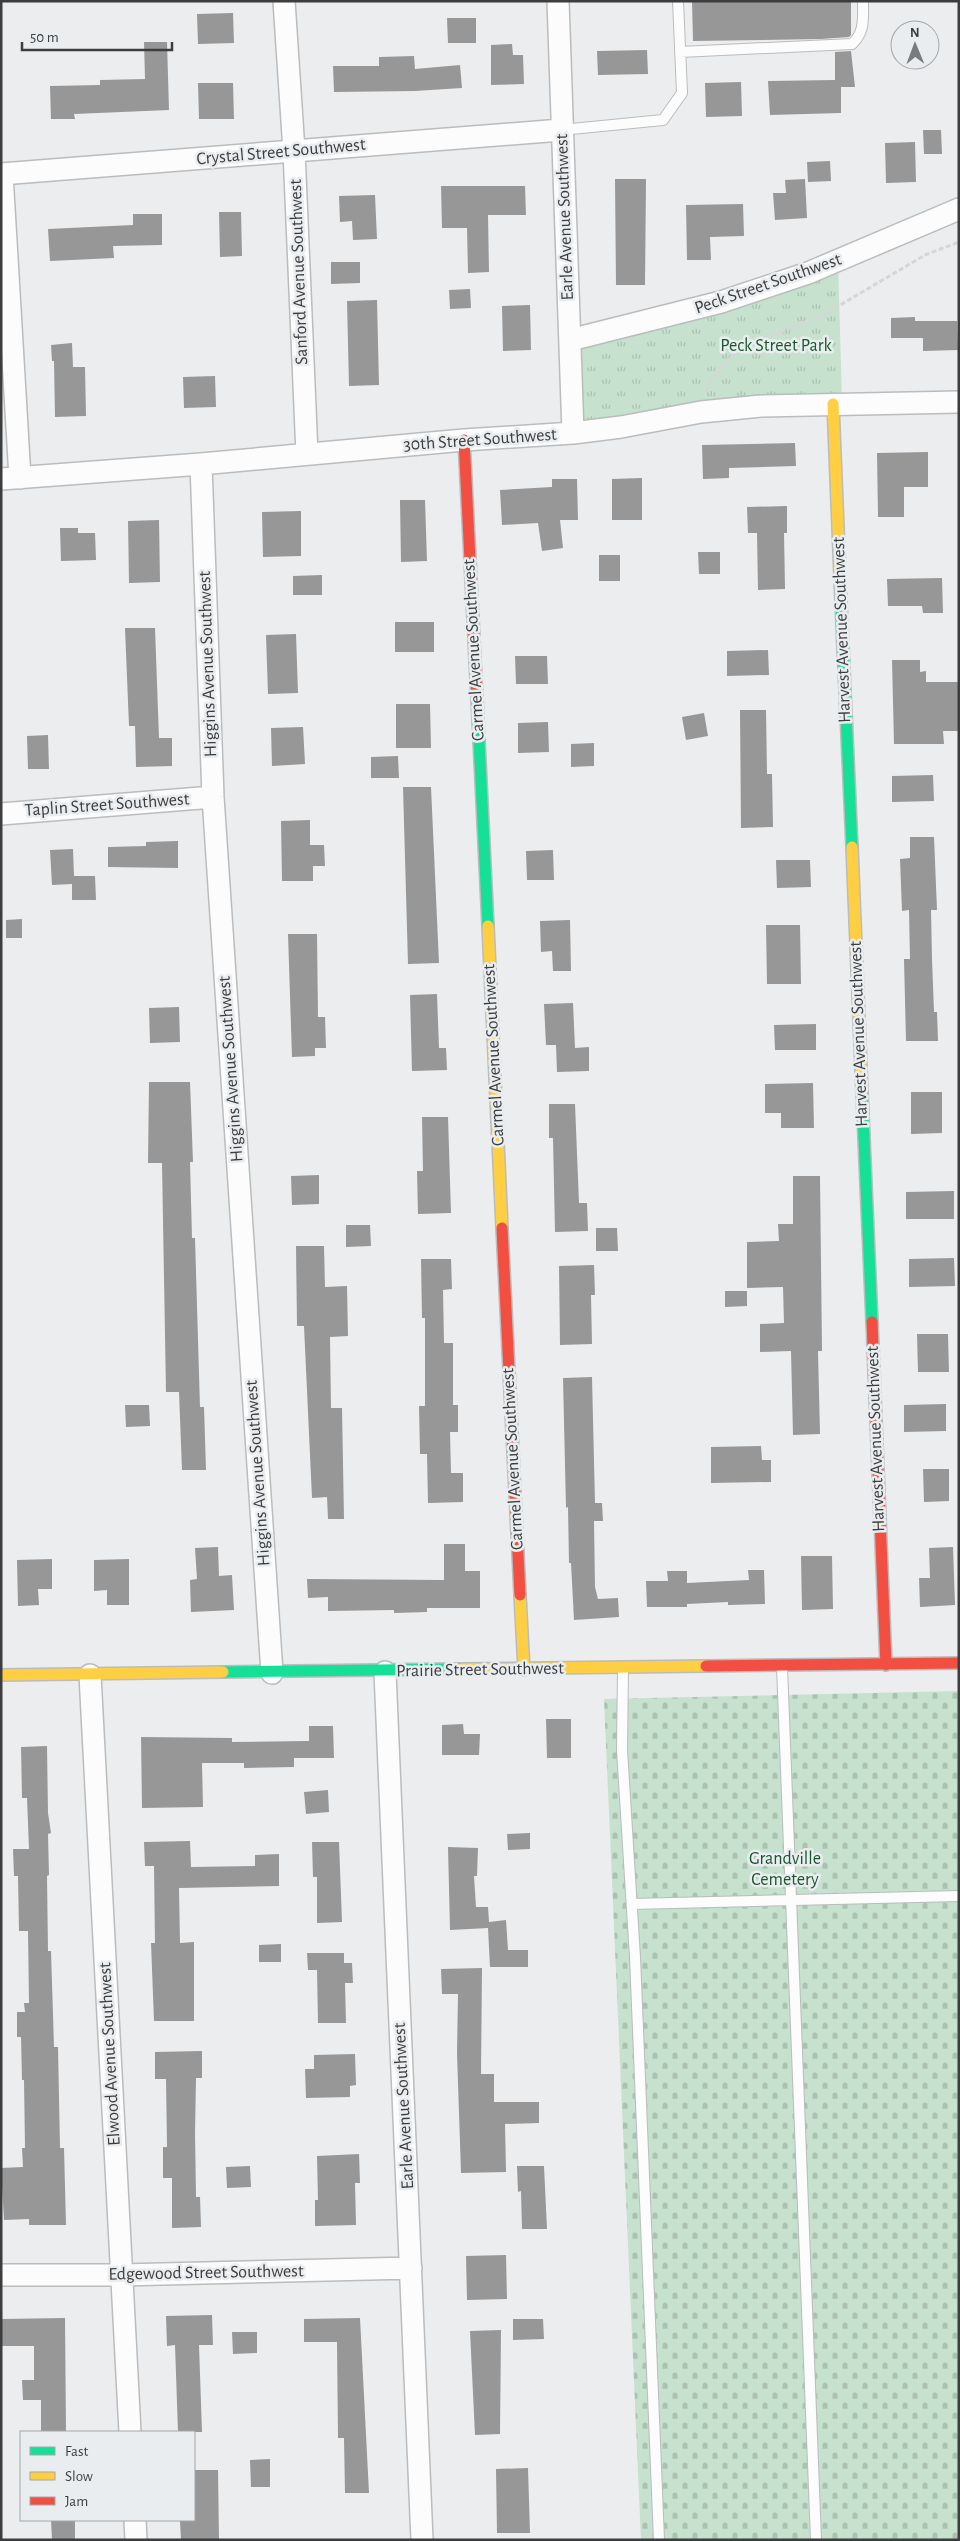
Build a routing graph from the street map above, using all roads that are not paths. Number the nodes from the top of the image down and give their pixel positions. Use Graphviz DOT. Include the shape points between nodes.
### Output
graph roads {
  1 [pos="284,1"];
  2 [pos="558,1"];
  3 [pos="678,1"];
  4 [pos="863,1"];
  5 [pos="680,52"];
  6 [pos="562,130"];
  7 [pos="294,151"];
  8 [pos="2,174"];
  9 [pos="959,209"];
  10 [pos="570,340"];
  11 [pos="959,402"];
  12 [pos="833,404"];
  13 [pos="573,433"];
  14 [pos="464,440"];
  15 [pos="307,454"];
  16 [pos="201,464"];
  17 [pos="11,478"];
  18 [pos="213,797"];
  19 [pos="1,814"];
  20 [pos="959,1663"];
  21 [pos="886,1664"];
  22 [pos="782,1667"];
  23 [pos="623,1668"];
  24 [pos="524,1670"];
  25 [pos="385,1672"];
  26 [pos="272,1673"];
  27 [pos="90,1675"];
  28 [pos="1,1676"];
  29 [pos="959,1896"];
  30 [pos="791,1900"];
  31 [pos="632,1904"];
  32 [pos="411,2268"];
  33 [pos="1,2275"];
  34 [pos="121,2275"];
  35 [pos="130,2431"];
  36 [pos="135,2521"];
  37 [pos="136,2540"];
  38 [pos="422,2540"];
  39 [pos="659,2540"];
  40 [pos="816,2540"];
  1 -- 7 [label="street, Sanford Avenue Southwest"];
  2 -- 6 [label="street, Earle Avenue Southwest"];
  3 -- 5 [label="lane"];
  4 -- 5 [label="lane" via="863,28 852,44"];
  5 -- 6 [label="lane" via="682,93 663,120"];
  6 -- 7 [label="street, Crystal Street Southwest"];
  6 -- 10 [label="street, Earle Avenue Southwest"];
  7 -- 8 [label="street, Crystal Street Southwest"];
  7 -- 15 [label="street, Sanford Avenue Southwest"];
  8 -- 17 [label="street"];
  9 -- 10 [label="street, Peck Street Southwest" via="808,272 721,302"];
  10 -- 13 [label="street, Earle Avenue Southwest"];
  11 -- 12 [label="street, 30th Street Southwest"];
  12 -- 13 [label="street, 30th Street Southwest" via="701,412"];
  12 -- 21 [label="street, Harvest Avenue Southwest"];
  13 -- 14 [label="street, 30th Street Southwest"];
  14 -- 15 [label="street, 30th Street Southwest"];
  14 -- 24 [label="street, Carmel Avenue Southwest"];
  15 -- 16 [label="street, 30th Street Southwest"];
  16 -- 17 [label="street, 30th Street Southwest"];
  16 -- 18 [label="street, Higgins Avenue Southwest"];
  18 -- 19 [label="street, Taplin Street Southwest"];
  18 -- 26 [label="street, Higgins Avenue Southwest"];
  20 -- 21 [label="street, Prairie Street Southwest"];
  21 -- 22 [label="street, Prairie Street Southwest"];
  22 -- 23 [label="street, Prairie Street Southwest"];
  22 -- 30 [label="lane"];
  23 -- 24 [label="street, Prairie Street Southwest"];
  23 -- 31 [label="lane" via="622,1750"];
  24 -- 25 [label="street, Prairie Street Southwest"];
  25 -- 26 [label="street, Prairie Street Southwest"];
  25 -- 32 [label="street, Earle Avenue Southwest"];
  26 -- 27 [label="street, Prairie Street Southwest"];
  27 -- 28 [label="street, Prairie Street Southwest"];
  27 -- 34 [label="street, Elwood Avenue Southwest"];
  29 -- 30 [label="lane"];
  30 -- 31 [label="lane"];
  30 -- 40 [label="lane"];
  31 -- 39 [label="lane"];
  32 -- 34 [label="street, Edgewood Street Southwest"];
  32 -- 38 [label="street, Earle Avenue Southwest"];
  33 -- 34 [label="street, Edgewood Street Southwest"];
  34 -- 35 [label="street, Elwood Avenue Southwest"];
  36 -- 37 [label="street"];
}
